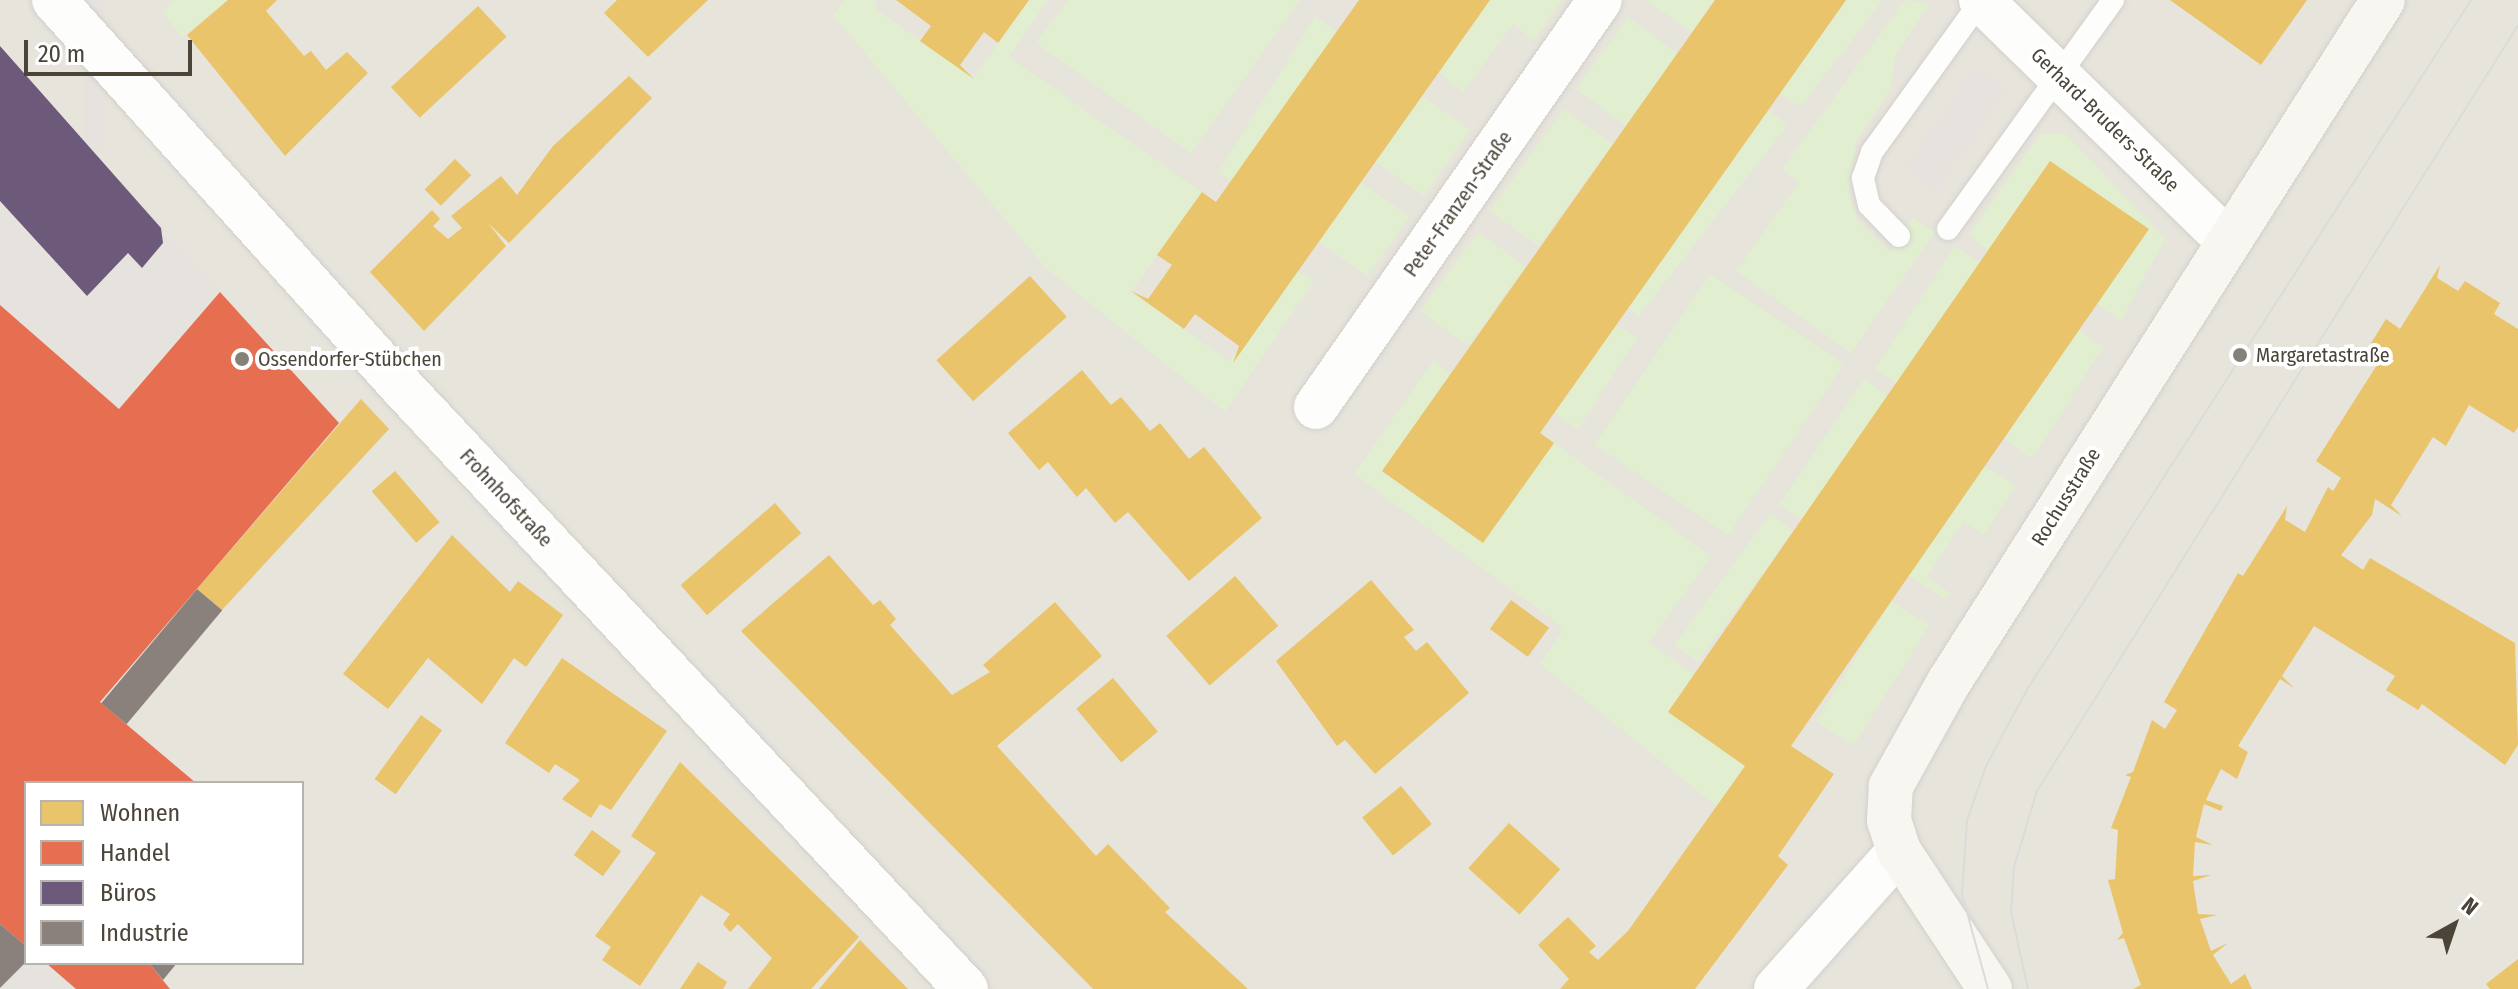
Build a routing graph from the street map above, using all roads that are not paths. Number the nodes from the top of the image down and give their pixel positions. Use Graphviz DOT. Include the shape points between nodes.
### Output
graph roads {
  1 [pos="54,0"];
  2 [pos="1600,0"];
  3 [pos="1981,0"];
  4 [pos="2113,0"];
  5 [pos="2383,0"];
  6 [pos="2059,76"];
  7 [pos="1948,229"];
  8 [pos="1899,236"];
  9 [pos="2228,241"];
  10 [pos="1316,407"];
  11 [pos="1899,851"];
  12 [pos="966,989"];
  13 [pos="1776,989"];
  14 [pos="1990,989"];
  1 -- 12 [label="street, Frohnhofstraße" via="402,387"];
  2 -- 10 [label="street, Peter-Franzen-Straße"];
  3 -- 6 [label="street, Gerhard-Bruders-Straße"];
  3 -- 8 [label="lane" via="1872,152 1863,178 1869,205"];
  4 -- 6 [label="lane"];
  5 -- 9 [label="street, Rochusstraße"];
  6 -- 7 [label="lane" via="2032,104"];
  6 -- 9 [label="street, Gerhard-Bruders-Straße"];
  9 -- 11 [label="street, Rochusstraße" via="1904,756 1889,821"];
  11 -- 13 [label="street"];
  11 -- 14 [label="street"];
}
